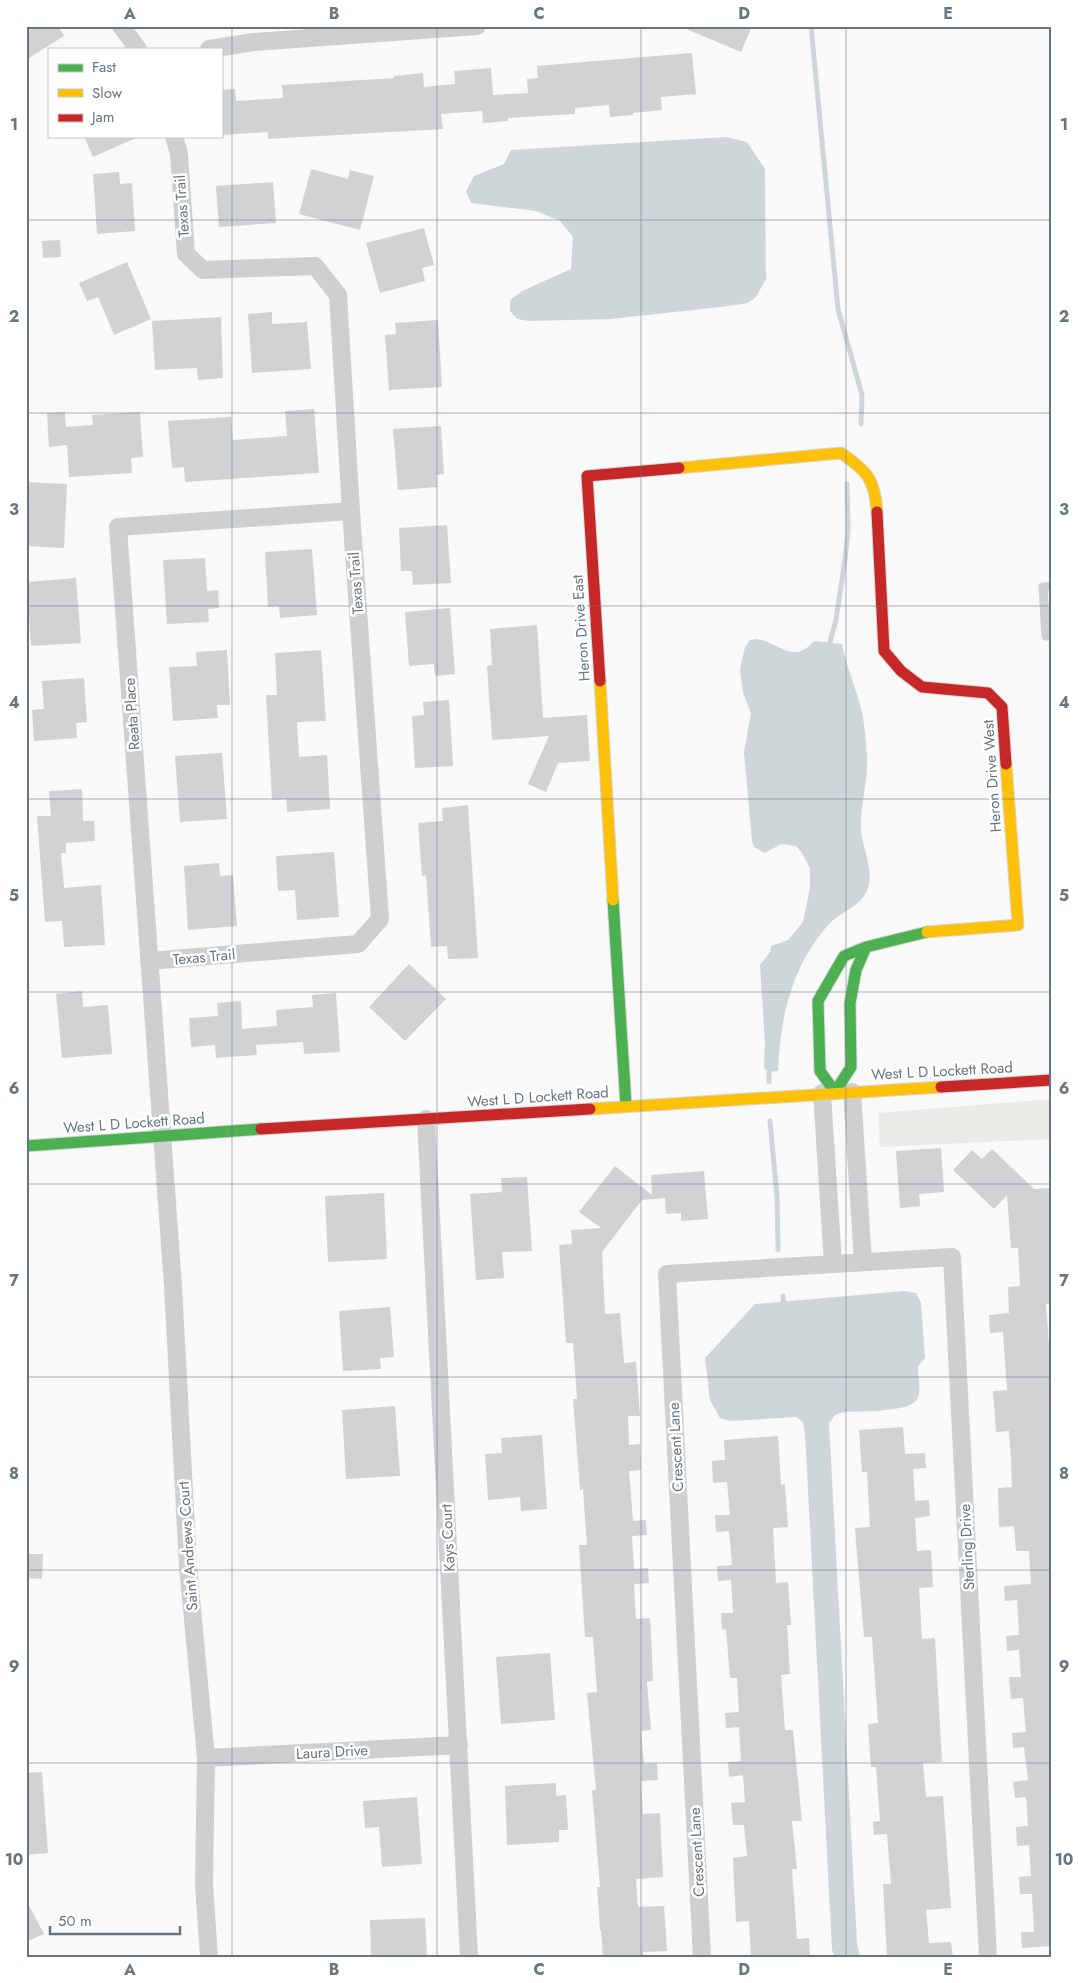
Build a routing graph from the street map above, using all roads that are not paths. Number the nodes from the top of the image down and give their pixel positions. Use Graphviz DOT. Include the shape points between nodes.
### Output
graph roads {
  1 [pos="121,26"];
  2 [pos="477,26"];
  3 [pos="137,48"];
  4 [pos="215,48"];
  5 [pos="175,138"];
  6 [pos="864,468"];
  7 [pos="351,512"];
  8 [pos="1052,586"];
  9 [pos="1052,636"];
  10 [pos="866,947"];
  11 [pos="149,961"];
  12 [pos="1052,1080"];
  13 [pos="836,1092"];
  14 [pos="626,1106"];
  15 [pos="426,1119"];
  16 [pos="161,1135"];
  17 [pos="26,1146"];
  18 [pos="863,1262"];
  19 [pos="833,1264"];
  20 [pos="458,1745"];
  21 [pos="206,1758"];
  22 [pos="210,1957"];
  23 [pos="470,1957"];
  24 [pos="702,1957"];
  25 [pos="988,1957"];
  1 -- 3 [label="street"];
  2 -- 4 [label="street" via="254,42"];
  5 -- 7 [label="street, Texas Trail" via="179,154 186,254 202,270 315,266 338,295"];
  6 -- 10 [label="street, Heron Drive West" via="876,491 884,651 901,671 922,687 988,693 1002,707 1018,925 935,930"];
  6 -- 14 [label="street, Heron Drive East" via="841,453 587,476"];
  7 -- 11 [label="street, Texas Trail" via="380,919 358,944"];
  7 -- 11 [label="street, Reata Place" via="118,526"];
  8 -- 9 [label="lane" via="1043,587 1046,636"];
  10 -- 13 [label="street" via="856,970 850,1003 851,1068"];
  10 -- 13 [label="street, Heron Drive West" via="844,956 818,1001 820,1071"];
  11 -- 16 [label="street, Reata Place"];
  12 -- 13 [label="street, West L D Lockett Road"];
  13 -- 14 [label="street, West L D Lockett Road"];
  13 -- 18 [label="street"];
  13 -- 19 [label="street"];
  14 -- 15 [label="street, West L D Lockett Road"];
  15 -- 16 [label="street, West L D Lockett Road"];
  15 -- 20 [label="street, Kays Court"];
  16 -- 17 [label="street, West L D Lockett Road"];
  16 -- 21 [label="street, Saint Andrews Court" via="173,1286 188,1566"];
  18 -- 19 [label="street, Sterling Drive"];
  18 -- 25 [label="street, Sterling Drive" via="952,1257"];
  19 -- 24 [label="street, Crescent Lane" via="667,1274"];
  20 -- 21 [label="street, Laura Drive"];
  20 -- 23 [label="street, Kays Court"];
  21 -- 22 [label="street, Saint Andrews Court" via="204,1884"];
}
